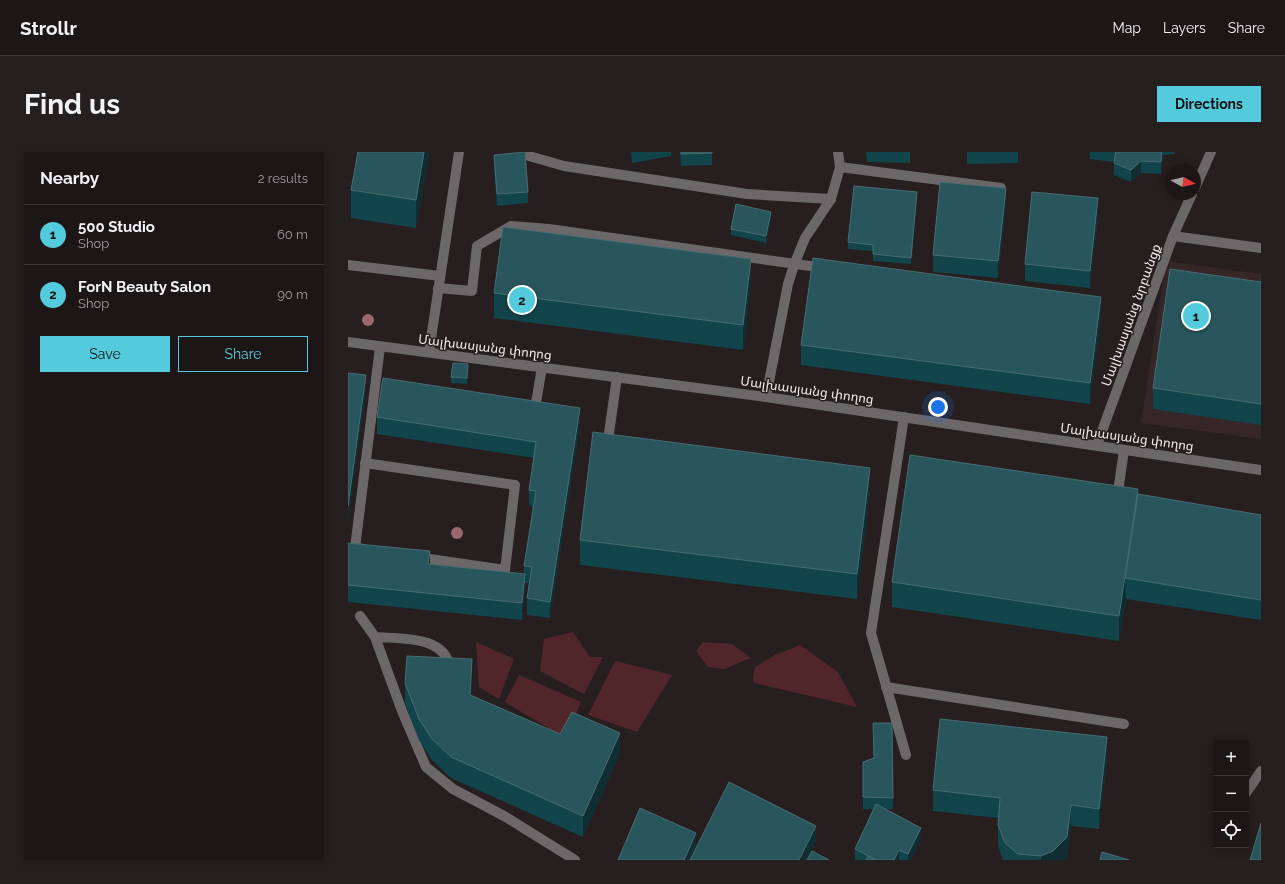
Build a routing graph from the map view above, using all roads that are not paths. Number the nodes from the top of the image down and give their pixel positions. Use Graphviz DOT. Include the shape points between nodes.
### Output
graph roads {
  1 [pos="459,152"];
  2 [pos="838,152"];
  3 [pos="1212,152"];
  4 [pos="530,156"];
  5 [pos="840,167"];
  6 [pos="1201,175"];
  7 [pos="1001,188"];
  8 [pos="831,199"];
  9 [pos="1189,200"];
  10 [pos="1173,236"];
  11 [pos="1261,248"];
  12 [pos="348,265"];
  13 [pos="794,265"];
  14 [pos="832,269"];
  15 [pos="440,276"];
  16 [pos="438,288"];
  17 [pos="348,342"];
  18 [pos="380,347"];
  19 [pos="429,352"];
  20 [pos="542,367"];
  21 [pos="617,377"];
  22 [pos="766,397"];
  23 [pos="904,417"];
  24 [pos="534,418"];
  25 [pos="1097,445"];
  26 [pos="1124,450"];
  27 [pos="605,459"];
  28 [pos="366,463"];
  29 [pos="1261,470"];
  30 [pos="1116,511"];
  31 [pos="371,550"];
  32 [pos="402,555"];
  33 [pos="360,616"];
  34 [pos="375,637"];
  35 [pos="451,679"];
  36 [pos="886,687"];
  37 [pos="1124,724"];
  38 [pos="906,755"];
  39 [pos="1261,771"];
  40 [pos="1249,789"];
  41 [pos="575,860"];
  1 -- 15 [label="street"];
  2 -- 5 [label="street"];
  3 -- 6 [label="street"];
  4 -- 8 [label="street" via="564,166 746,194"];
  5 -- 7 [label="street"];
  5 -- 8 [label="street"];
  8 -- 13 [label="street" via="805,238"];
  9 -- 10 [label="street, Մալխասյանց նրբանցք"];
  10 -- 11 [label="street"];
  10 -- 25 [label="street, Մալխասյանց նրբանցք"];
  12 -- 15 [label="street"];
  13 -- 14 [label="street"];
  13 -- 16 [label="street" via="556,230 511,226 477,246 472,291"];
  13 -- 22 [label="street"];
  15 -- 16 [label="street"];
  16 -- 19 [label="street"];
  17 -- 18 [label="street, Մալխասյանց փողոց"];
  18 -- 19 [label="street, Մալխասյանց փողոց"];
  18 -- 28 [label="street"];
  19 -- 20 [label="street, Մալխասյանց փողոց"];
  20 -- 21 [label="street, Մալխասյանց փողոց"];
  20 -- 24 [label="street"];
  21 -- 22 [label="street, Մալխասյանց փողոց"];
  21 -- 27 [label="street"];
  22 -- 23 [label="street, Մալխասյանց փողոց"];
  23 -- 25 [label="street, Մալխասյանց փողոց"];
  23 -- 36 [label="street" via="871,634"];
  25 -- 26 [label="street, Մալխասյանց փողոց"];
  26 -- 29 [label="street, Մալխասյանց փողոց"];
  26 -- 30 [label="street"];
  28 -- 31 [label="street" via="355,548"];
  28 -- 32 [label="street" via="515,485 505,570"];
  33 -- 34 [label="street"];
  34 -- 35 [label="street" via="431,643 442,651 449,664"];
  34 -- 41 [label="street" via="426,767 453,789 504,816"];
  36 -- 37 [label="street"];
  36 -- 38 [label="street"];
  39 -- 40 [label="street"];
}
